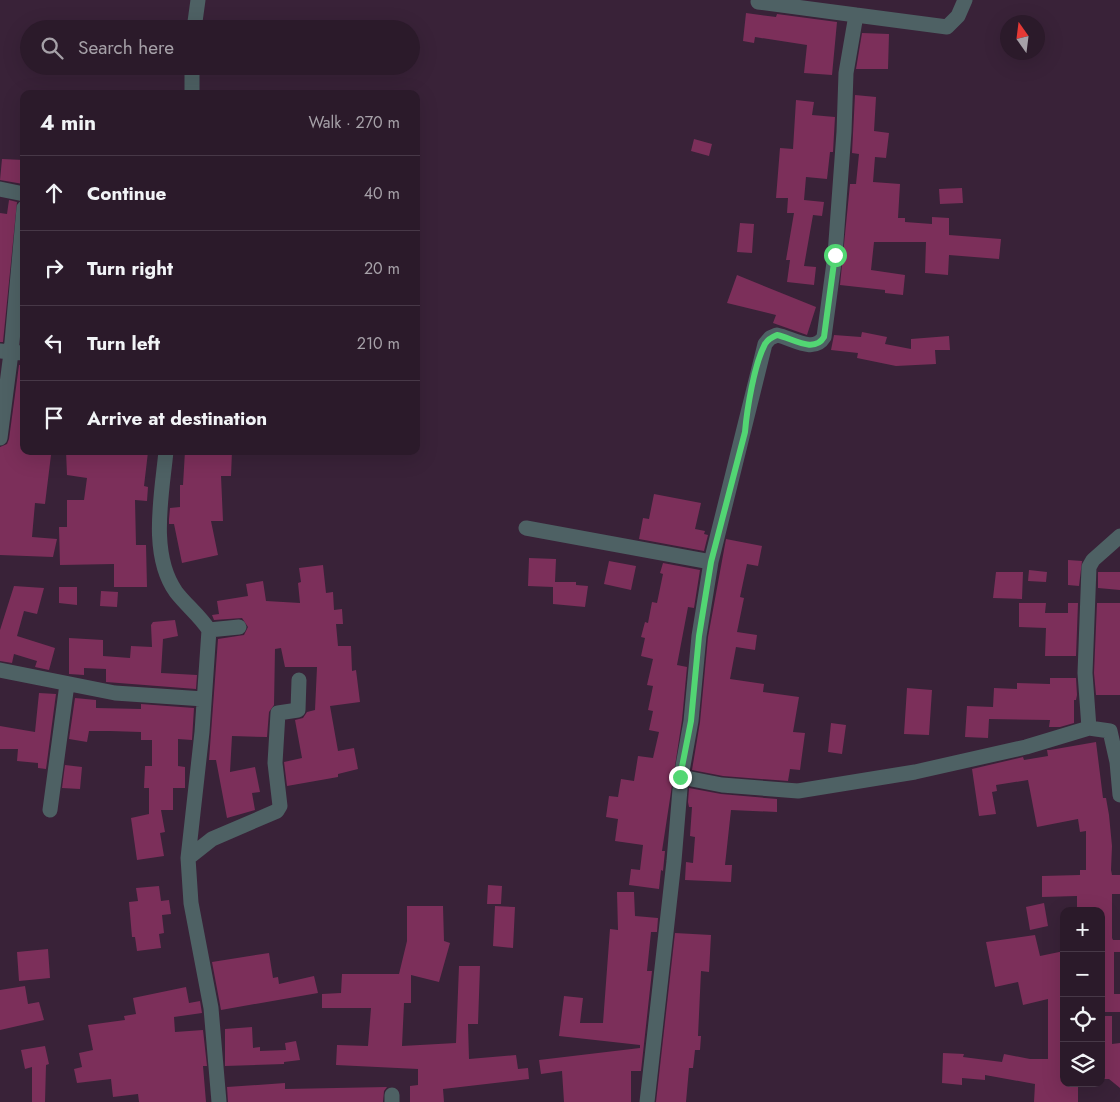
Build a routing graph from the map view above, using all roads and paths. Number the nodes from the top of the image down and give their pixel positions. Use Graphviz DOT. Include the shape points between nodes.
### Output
graph roads {
  1 [pos="198,0"];
  2 [pos="965,0"];
  3 [pos="758,2"];
  4 [pos="856,15"];
  5 [pos="195,20"];
  6 [pos="192,75"];
  7 [pos="192,90"];
  8 [pos="0,189"];
  9 [pos="20,193"];
  10 [pos="20,256"];
  11 [pos="12,352"];
  12 [pos="0,438"];
  13 [pos="166,455"];
  14 [pos="526,528"];
  15 [pos="1120,536"];
  16 [pos="711,562"];
  17 [pos="239,628"];
  18 [pos="209,630"];
  19 [pos="0,670"];
  20 [pos="299,680"];
  21 [pos="68,684"];
  22 [pos="204,699"];
  23 [pos="1089,728"];
  24 [pos="1115,729"];
  25 [pos="680,777"];
  26 [pos="1120,795"];
  27 [pos="50,810"];
  28 [pos="188,858"];
  29 [pos="219,1102"];
  30 [pos="647,1102"];
  1 -- 5 [label="street"];
  2 -- 4 [label="street" via="958,16 947,28"];
  3 -- 4 [label="street"];
  4 -- 16 [label="street" via="846,73 835,255 824,337 812,346 777,335 765,344"];
  6 -- 7 [label="street"];
  8 -- 9 [label="street"];
  10 -- 11 [label="street"];
  11 -- 12 [label="street"];
  13 -- 18 [label="street" via="159,530 165,564 176,592"];
  14 -- 16 [label="street"];
  15 -- 23 [label="street" via="1089,567 1085,672"];
  16 -- 25 [label="street" via="699,636 691,721"];
  17 -- 18 [label="street"];
  18 -- 22 [label="street"];
  19 -- 21 [label="street"];
  20 -- 28 [label="street" via="298,710 278,713 275,762 280,806 277,811 212,839"];
  21 -- 22 [label="street" via="115,693"];
  21 -- 27 [label="street"];
  22 -- 28 [label="street"];
  23 -- 24 [label="street"];
  23 -- 25 [label="street" via="1026,748 915,772 798,791 722,785"];
  24 -- 26 [label="street"];
  25 -- 30 [label="street" via="674,861"];
  28 -- 29 [label="street" via="191,902 211,1008"];
}
